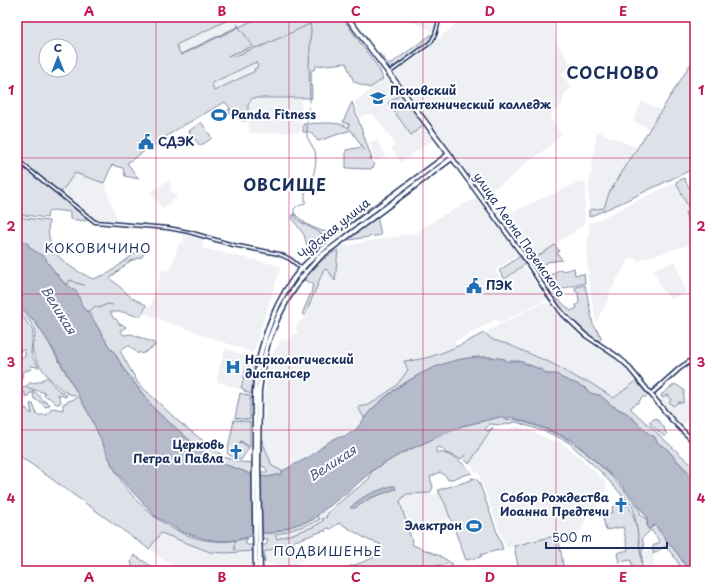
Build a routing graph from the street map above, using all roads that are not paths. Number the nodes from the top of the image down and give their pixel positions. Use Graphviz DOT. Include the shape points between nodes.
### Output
graph roads {
  1 [pos="347,17"];
  2 [pos="440,17"];
  3 [pos="389,73"];
  4 [pos="451,156"];
  5 [pos="17,160"];
  6 [pos="374,209"];
  7 [pos="369,213"];
  8 [pos="378,213"];
  9 [pos="372,218"];
  10 [pos="302,269"];
  11 [pos="306,272"];
  12 [pos="695,358"];
  13 [pos="260,370"];
  14 [pos="650,394"];
  15 [pos="695,443"];
  16 [pos="257,551"];
  17 [pos="256,571"];
  18 [pos="260,571"];
  1 -- 3 [label="highway, улица Леона Поземского"];
  2 -- 3 [label="street" via="431,42"];
  3 -- 4 [label="highway, улица Леона Поземского"];
  4 -- 6 [label="highway, Чудская улица"];
  4 -- 8 [label="highway, Чудская улица"];
  4 -- 14 [label="main road, улица Леона Поземского" via="563,314 585,335 626,364"];
  5 -- 10 [label="street" via="97,223 189,232 233,245 279,254"];
  6 -- 7 [label="highway, Чудская улица"];
  6 -- 8 [label="highway" via="376,214"];
  7 -- 9 [label="highway"];
  7 -- 10 [label="highway, Чудская улица" via="320,251"];
  8 -- 9 [label="highway, Чудская улица"];
  9 -- 11 [label="highway, Чудская улица" via="321,256"];
  10 -- 11 [label="street"];
  10 -- 13 [label="highway, Чудская улица" via="273,316 265,336"];
  11 -- 13 [label="highway, Чудская улица" via="278,317"];
  12 -- 14 [label="main road"];
  13 -- 16 [label="highway, Чудская улица" via="256,465"];
  14 -- 15 [label="main road, улица Леона Поземского"];
  16 -- 17 [label="highway"];
  16 -- 18 [label="highway"];
}
